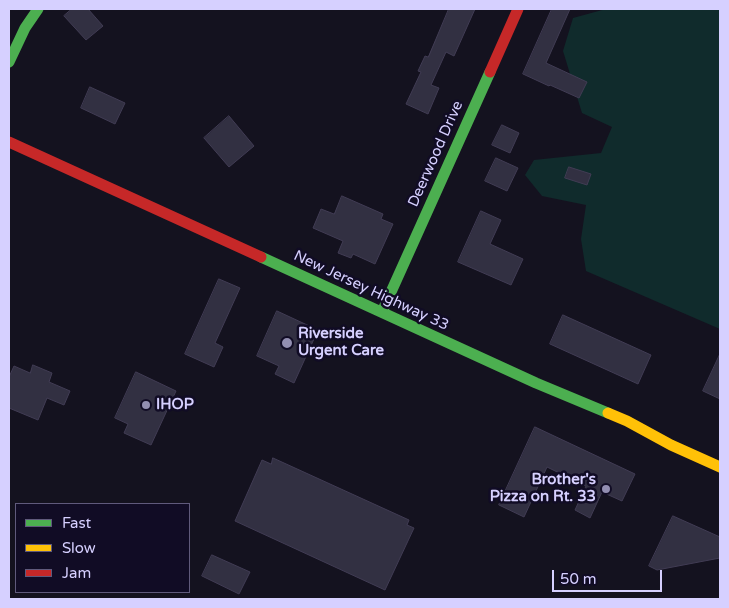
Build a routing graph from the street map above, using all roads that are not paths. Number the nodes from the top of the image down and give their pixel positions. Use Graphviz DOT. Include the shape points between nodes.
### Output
graph roads {
  1 [pos="38,9"];
  2 [pos="518,9"];
  3 [pos="9,62"];
  4 [pos="9,142"];
  5 [pos="382,312"];
  6 [pos="720,468"];
  1 -- 3 [label="main road" via="30,18"];
  2 -- 5 [label="main road, Deerwood Drive"];
  4 -- 5 [label="main road, New Jersey Highway 33"];
  5 -- 6 [label="main road, New Jersey Highway 33" via="627,421"];
}
